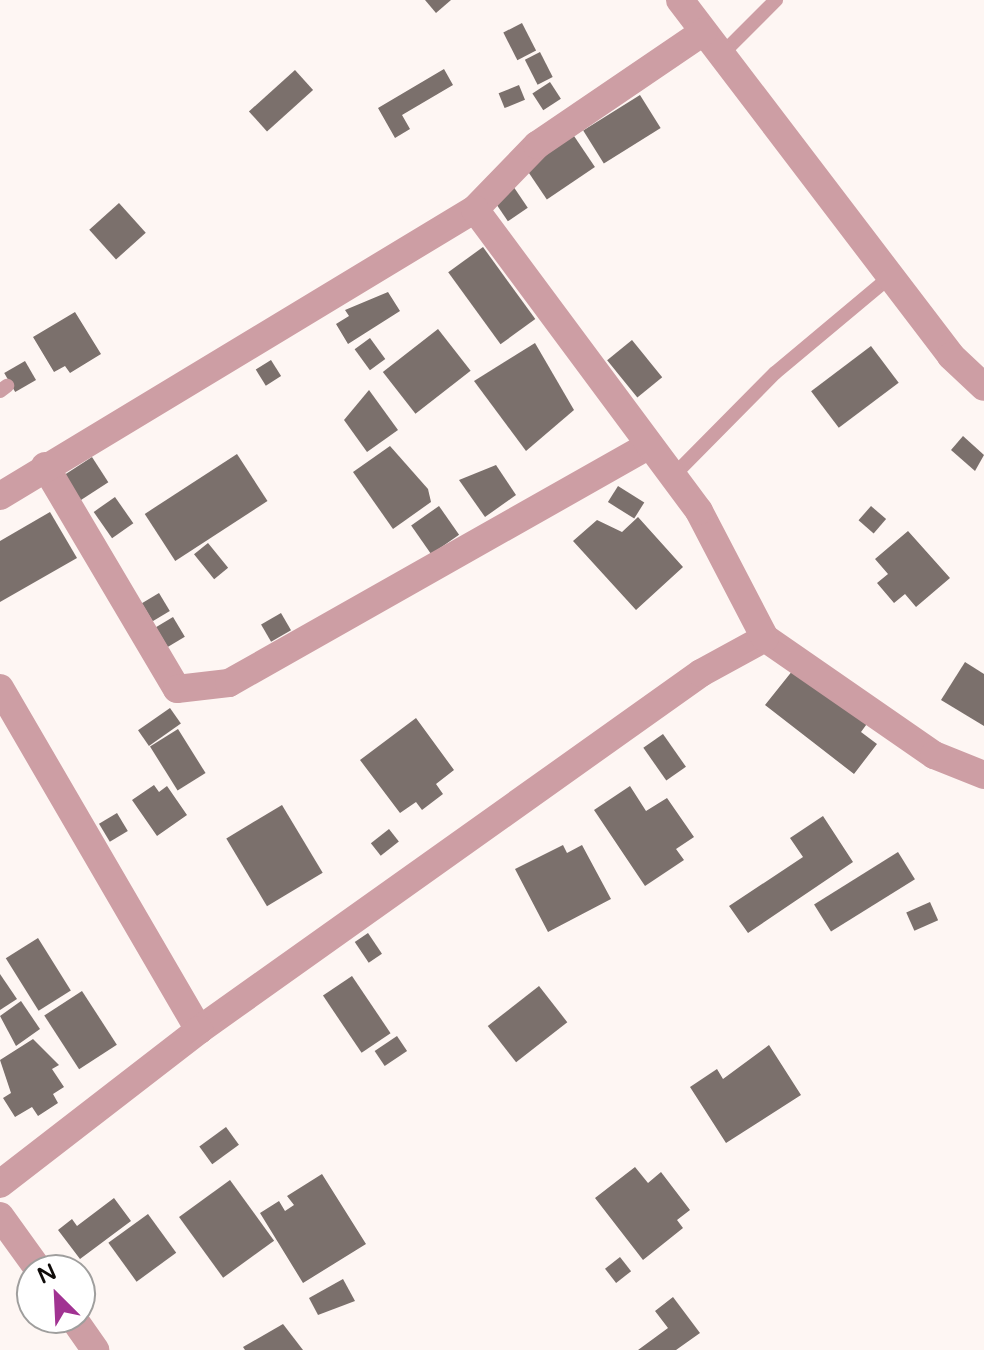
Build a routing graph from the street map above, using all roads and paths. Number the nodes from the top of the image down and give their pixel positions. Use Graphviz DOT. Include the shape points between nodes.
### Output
graph roads {
  1 [pos="680,0"];
  2 [pos="770,2"];
  3 [pos="703,32"];
  4 [pos="721,55"];
  5 [pos="475,209"];
  6 [pos="891,276"];
  7 [pos="984,387"];
  8 [pos="649,445"];
  9 [pos="45,466"];
  10 [pos="673,476"];
  11 [pos="0,496"];
  12 [pos="765,638"];
  13 [pos="0,688"];
  14 [pos="984,775"];
  15 [pos="199,1030"];
  16 [pos="0,1184"];
  17 [pos="0,1216"];
  18 [pos="27,1254"];
  1 -- 3 [label="street"];
  2 -- 4 [label="lane"];
  3 -- 4 [label="street"];
  3 -- 5 [label="street" via="537,145"];
  4 -- 6 [label="street"];
  5 -- 8 [label="street"];
  5 -- 9 [label="street"];
  6 -- 7 [label="street"];
  6 -- 10 [label="lane" via="775,373"];
  8 -- 9 [label="street" via="229,683 177,689"];
  8 -- 10 [label="street"];
  9 -- 11 [label="street"];
  10 -- 12 [label="street"];
  12 -- 14 [label="street" via="934,755"];
  12 -- 15 [label="street" via="701,673"];
  13 -- 15 [label="street"];
  15 -- 16 [label="street"];
  17 -- 18 [label="street"];
}
